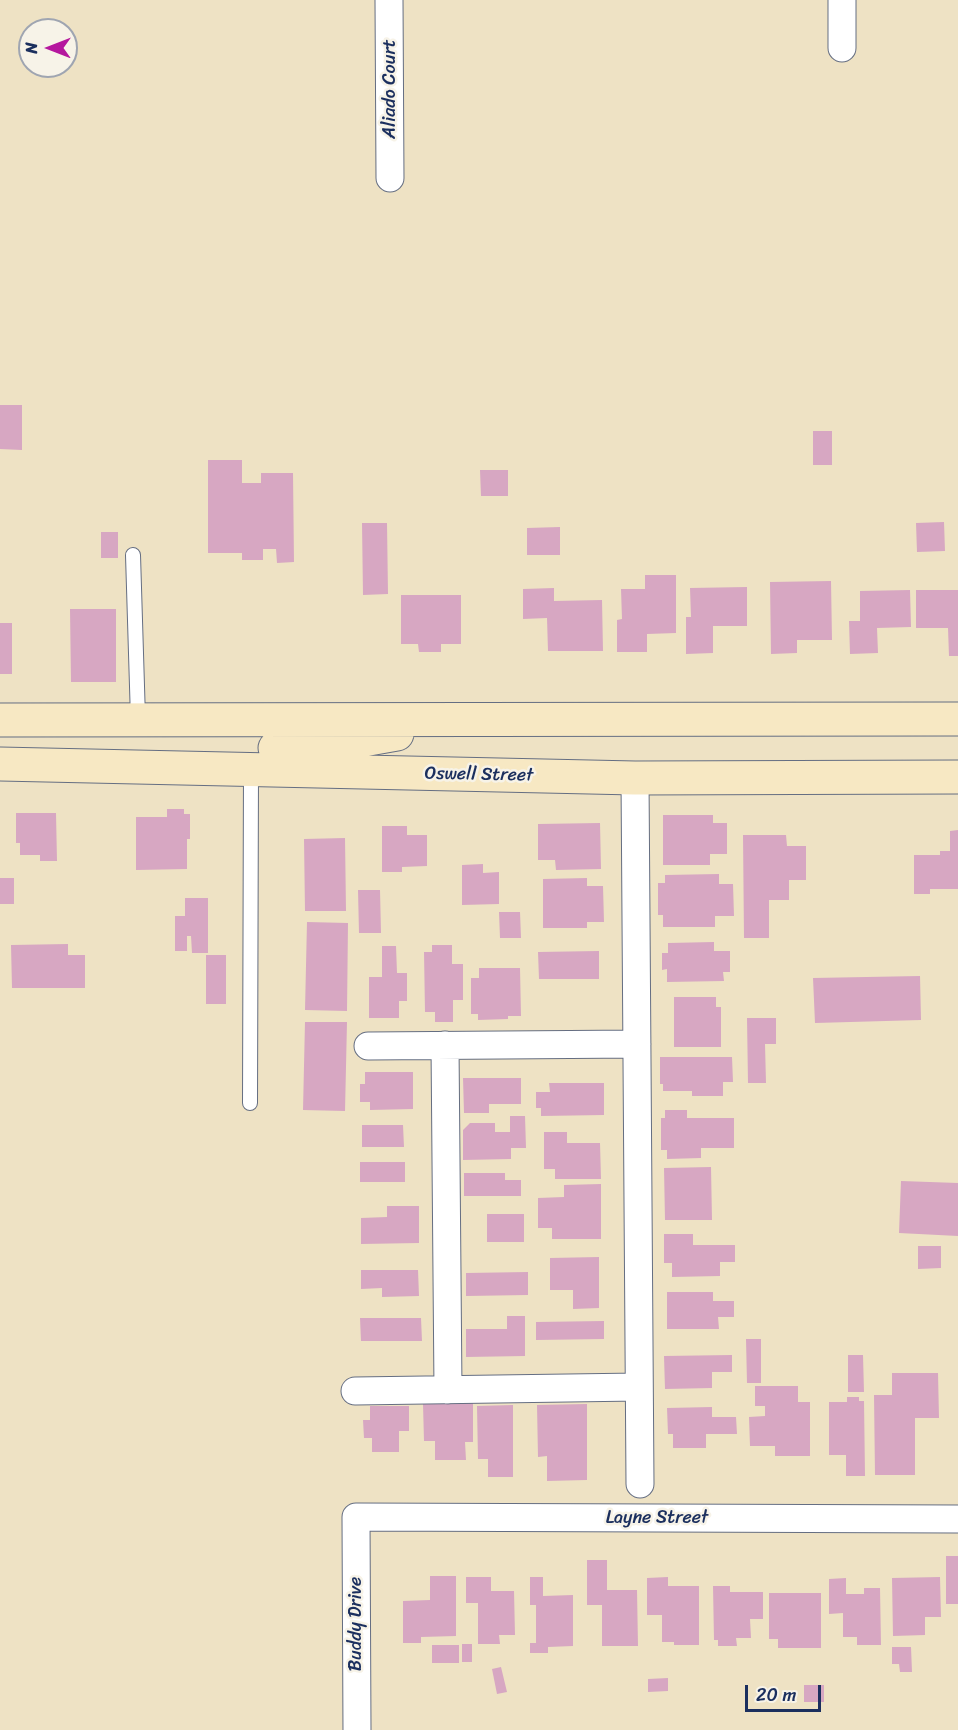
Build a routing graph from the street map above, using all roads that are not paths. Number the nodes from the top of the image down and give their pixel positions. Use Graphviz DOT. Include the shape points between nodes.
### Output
graph roads {
  1 [pos="389,0"];
  2 [pos="842,0"];
  3 [pos="842,48"];
  4 [pos="390,178"];
  5 [pos="133,555"];
  6 [pos="138,719"];
  7 [pos="505,719"];
  8 [pos="0,720"];
  9 [pos="958,720"];
  10 [pos="0,764"];
  11 [pos="251,769"];
  12 [pos="958,777"];
  13 [pos="635,778"];
  14 [pos="637,1044"];
  15 [pos="445,1045"];
  16 [pos="368,1046"];
  17 [pos="250,1103"];
  18 [pos="639,1388"];
  19 [pos="448,1390"];
  20 [pos="355,1391"];
  21 [pos="640,1484"];
  22 [pos="356,1517"];
  23 [pos="958,1519"];
  24 [pos="357,1730"];
  1 -- 4 [label="street, Aliado Court"];
  2 -- 3 [label="street"];
  5 -- 6 [label="lane"];
  6 -- 7 [label="main road"];
  6 -- 8 [label="main road"];
  7 -- 9 [label="main road"];
  7 -- 11 [label="main road" via="318,748 273,748 259,754"];
  10 -- 11 [label="main road, Oswell Street"];
  11 -- 13 [label="main road, Oswell Street"];
  11 -- 17 [label="lane"];
  12 -- 13 [label="main road, Oswell Street"];
  13 -- 14 [label="street"];
  14 -- 15 [label="street"];
  14 -- 18 [label="street"];
  15 -- 16 [label="street"];
  15 -- 19 [label="street"];
  18 -- 19 [label="street"];
  18 -- 21 [label="street"];
  19 -- 20 [label="street"];
  22 -- 23 [label="street, Layne Street"];
  22 -- 24 [label="street, Buddy Drive"];
}
